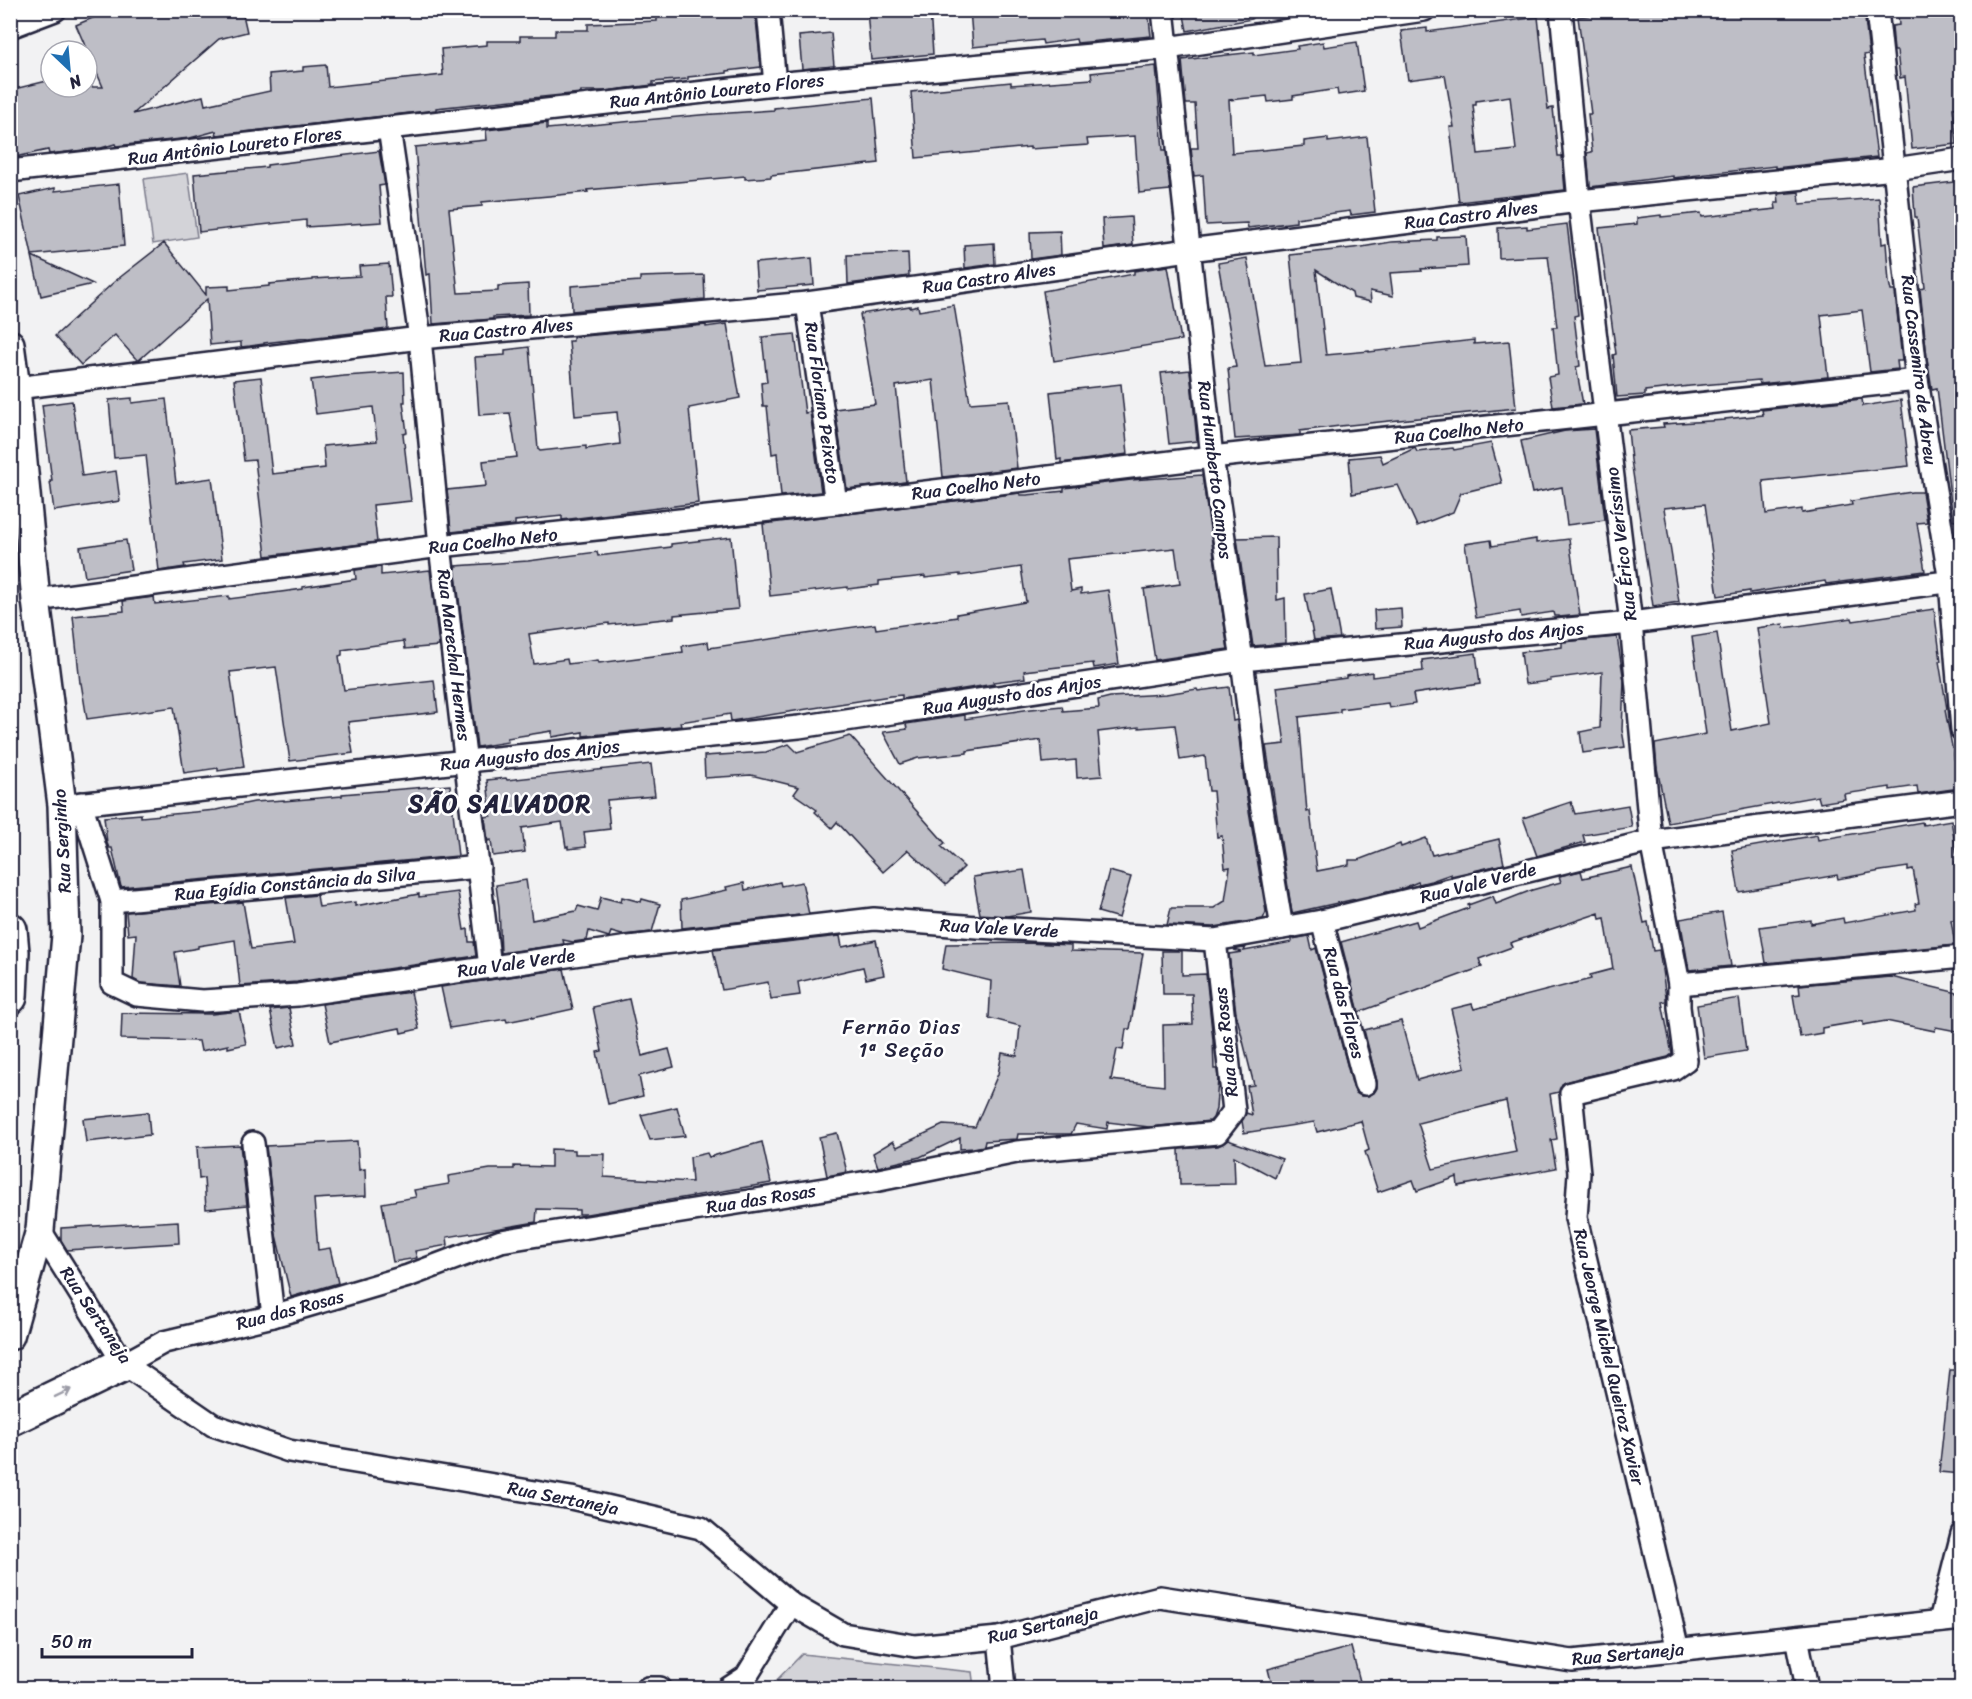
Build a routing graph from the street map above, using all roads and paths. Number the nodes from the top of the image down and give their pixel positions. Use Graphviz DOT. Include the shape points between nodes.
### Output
graph roads {
  1 [pos="55,10"];
  2 [pos="768,10"];
  3 [pos="1162,10"];
  4 [pos="1424,10"];
  5 [pos="1561,10"];
  6 [pos="1877,10"];
  7 [pos="10,27"];
  8 [pos="1167,48"];
  9 [pos="775,84"];
  10 [pos="389,128"];
  11 [pos="1962,159"];
  12 [pos="1895,169"];
  13 [pos="10,171"];
  14 [pos="1579,201"];
  15 [pos="1189,250"];
  16 [pos="807,303"];
  17 [pos="420,338"];
  18 [pos="10,344"];
  19 [pos="1917,381"];
  20 [pos="16,388"];
  21 [pos="1606,415"];
  22 [pos="1212,457"];
  23 [pos="836,503"];
  24 [pos="440,546"];
  25 [pos="1956,581"];
  26 [pos="36,600"];
  27 [pos="1631,623"];
  28 [pos="1242,660"];
  29 [pos="1962,729"];
  30 [pos="467,761"];
  31 [pos="1962,801"];
  32 [pos="72,804"];
  33 [pos="1651,841"];
  34 [pos="478,867"];
  35 [pos="112,901"];
  36 [pos="1322,921"];
  37 [pos="1282,928"];
  38 [pos="10,930"];
  39 [pos="1215,940"];
  40 [pos="1962,957"];
  41 [pos="490,967"];
  42 [pos="1679,984"];
  43 [pos="10,997"];
  44 [pos="1673,1069"];
  45 [pos="1365,1084"];
  46 [pos="253,1143"];
  47 [pos="40,1230"];
  48 [pos="273,1316"];
  49 [pos="10,1336"];
  50 [pos="124,1364"];
  51 [pos="10,1419"];
  52 [pos="1962,1534"];
  53 [pos="792,1604"];
  54 [pos="1962,1619"];
  55 [pos="1940,1621"];
  56 [pos="1797,1637"];
  57 [pos="999,1638"];
  58 [pos="1678,1650"];
  59 [pos="648,1689"];
  60 [pos="660,1689"];
  61 [pos="729,1689"];
  62 [pos="1004,1689"];
  63 [pos="1807,1689"];
  1 -- 7 [label="street"];
  2 -- 9 [label="street"];
  3 -- 8 [label="street, Rua Humberto Campos"];
  4 -- 8 [label="street, Rua Antônio Loureto Flores"];
  5 -- 14 [label="street, Rua Érico Veríssimo"];
  6 -- 12 [label="street, Rua Cassemiro de Abreu"];
  8 -- 9 [label="street, Rua Antônio Loureto Flores"];
  8 -- 15 [label="street, Rua Humberto Campos"];
  9 -- 10 [label="street, Rua Antônio Loureto Flores"];
  10 -- 13 [label="street, Rua Antônio Loureto Flores"];
  10 -- 17 [label="street, Rua Marechal Hermes"];
  11 -- 12 [label="street, Rua Castro Alves"];
  12 -- 14 [label="street, Rua Castro Alves"];
  12 -- 19 [label="street, Rua Cassemiro de Abreu"];
  14 -- 15 [label="street, Rua Castro Alves"];
  14 -- 21 [label="street, Rua Érico Veríssimo"];
  15 -- 16 [label="street, Rua Castro Alves"];
  15 -- 22 [label="street, Rua Humberto Campos"];
  16 -- 17 [label="street, Rua Castro Alves"];
  16 -- 23 [label="street, Rua Floriano Peixoto"];
  17 -- 20 [label="street, Rua Castro Alves"];
  17 -- 24 [label="street, Rua Marechal Hermes"];
  18 -- 20 [label="street, Rua Serginho"];
  19 -- 21 [label="street, Rua Coelho Neto"];
  19 -- 25 [label="street, Rua Cassemiro de Abreu"];
  20 -- 26 [label="street, Rua Serginho"];
  21 -- 22 [label="street, Rua Coelho Neto"];
  21 -- 27 [label="street, Rua Érico Veríssimo"];
  22 -- 23 [label="street, Rua Coelho Neto"];
  22 -- 28 [label="street, Rua Humberto Campos"];
  23 -- 24 [label="street, Rua Coelho Neto"];
  24 -- 26 [label="street, Rua Coelho Neto"];
  24 -- 30 [label="street, Rua Marechal Hermes"];
  25 -- 27 [label="street, Rua Augusto dos Anjos"];
  25 -- 29 [label="street, Rua Cassemiro de Abreu"];
  26 -- 32 [label="street, Rua Serginho"];
  27 -- 28 [label="street, Rua Augusto dos Anjos"];
  27 -- 33 [label="street, Rua Érico Veríssimo"];
  28 -- 30 [label="street, Rua Augusto dos Anjos" via="799,727"];
  28 -- 37 [label="street, Rua Humberto Campos"];
  30 -- 32 [label="street, Rua Augusto dos Anjos"];
  30 -- 34 [label="street, Rua Marechal Hermes"];
  31 -- 33 [label="street, Rua Vale Verde"];
  32 -- 35 [label="street"];
  32 -- 47 [label="street, Rua Serginho" via="66,935"];
  33 -- 36 [label="street, Rua Vale Verde"];
  33 -- 42 [label="street, Rua Érico Veríssimo"];
  34 -- 35 [label="street, Rua Egídia Constância da Silva"];
  34 -- 41 [label="street, Rua Marechal Hermes"];
  35 -- 41 [label="street, Rua Vale Verde" via="112,983 136,995 202,1001 298,995"];
  36 -- 37 [label="street, Rua Vale Verde"];
  36 -- 45 [label="street, Rua das Flores"];
  37 -- 39 [label="street, Rua Vale Verde"];
  38 -- 43 [label="highway"];
  39 -- 41 [label="street, Rua Vale Verde" via="874,919"];
  39 -- 48 [label="street, Rua das Rosas" via="1234,1111 1217,1133 1017,1152 874,1181 501,1241 408,1276"];
  40 -- 42 [label="street"];
  42 -- 44 [label="street, Rua Érico Veríssimo" via="1686,1060"];
  44 -- 58 [label="street, Rua Jeorge Michel Queiroz Xavier" via="1571,1093 1579,1173 1576,1218"];
  46 -- 48 [label="street"];
  47 -- 49 [label="street, Rua Serginho"];
  47 -- 50 [label="street, Rua Sertaneja"];
  48 -- 50 [label="street, Rua das Rosas" via="164,1342"];
  51 -- 50 [label="highway, one-way"];
  50 -- 53 [label="street, Rua Sertaneja" via="213,1425 289,1451 571,1498 701,1528"];
  52 -- 55 [label="street"];
  53 -- 57 [label="street, Rua Sertaneja" via="843,1634 915,1646"];
  53 -- 61 [label="street" via="746,1677"];
  54 -- 55 [label="street, Rua Sertaneja"];
  55 -- 56 [label="street, Rua Sertaneja"];
  56 -- 58 [label="street, Rua Sertaneja"];
  56 -- 63 [label="street"];
  57 -- 58 [label="street, Rua Sertaneja" via="1160,1597 1572,1661"];
  57 -- 62 [label="street"];
  59 -- 60 [label="street"];
}
